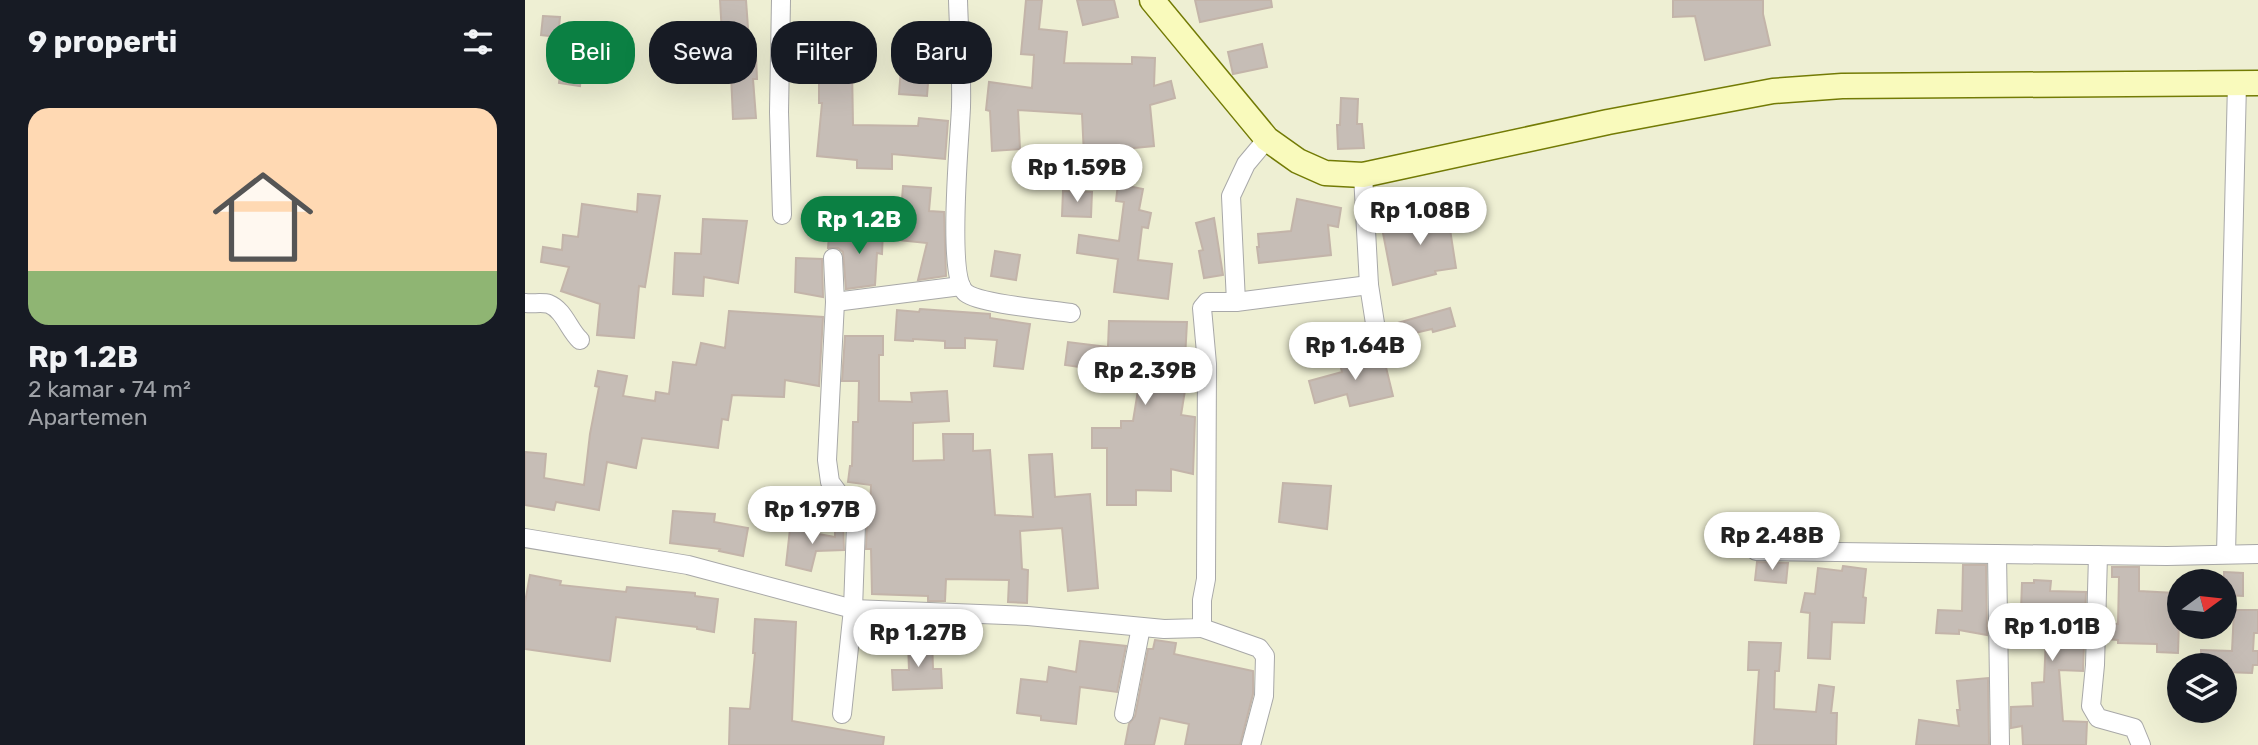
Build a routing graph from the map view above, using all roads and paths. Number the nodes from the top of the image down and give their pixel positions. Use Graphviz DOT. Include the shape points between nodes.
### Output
graph roads {
  1 [pos="781,0"];
  2 [pos="958,0"];
  3 [pos="1152,0"];
  4 [pos="2247,83"];
  5 [pos="1267,139"];
  6 [pos="1363,175"];
  7 [pos="782,215"];
  8 [pos="833,258"];
  9 [pos="1369,285"];
  10 [pos="961,286"];
  11 [pos="835,302"];
  12 [pos="1236,302"];
  13 [pos="525,303"];
  14 [pos="1071,313"];
  15 [pos="580,340"];
  16 [pos="1379,349"];
  17 [pos="525,538"];
  18 [pos="1756,551"];
  19 [pos="1997,554"];
  20 [pos="2226,554"];
  21 [pos="2258,554"];
  22 [pos="2098,555"];
  23 [pos="853,609"];
  24 [pos="1141,627"];
  25 [pos="1202,628"];
  26 [pos="842,714"];
  27 [pos="1124,714"];
  28 [pos="1251,745"];
  29 [pos="2000,745"];
  30 [pos="2141,745"];
  1 -- 7 [label="street"];
  2 -- 10 [label="street" via="961,106 955,216"];
  3 -- 5 [label="street"];
  4 -- 6 [label="street" via="1842,86 1773,91"];
  4 -- 20 [label="street"];
  5 -- 6 [label="street" via="1325,173"];
  5 -- 12 [label="street" via="1246,164 1231,196"];
  6 -- 9 [label="street"];
  8 -- 11 [label="street"];
  9 -- 12 [label="street"];
  9 -- 16 [label="street"];
  10 -- 11 [label="street"];
  10 -- 14 [label="street" via="969,295"];
  11 -- 23 [label="street" via="827,460 830,482 854,514 856,524"];
  12 -- 25 [label="street" via="1207,302 1202,308 1207,377"];
  13 -- 15 [label="street" via="549,304"];
  17 -- 23 [label="street" via="688,565"];
  18 -- 19 [label="street"];
  19 -- 22 [label="street"];
  19 -- 29 [label="street"];
  20 -- 21 [label="street"];
  20 -- 22 [label="street"];
  22 -- 30 [label="street" via="2091,706 2098,718 2134,728"];
  23 -- 24 [label="street" via="1028,616"];
  23 -- 26 [label="street"];
  24 -- 25 [label="street"];
  24 -- 27 [label="street"];
  25 -- 28 [label="street" via="1259,648 1265,656 1264,696"];
}
